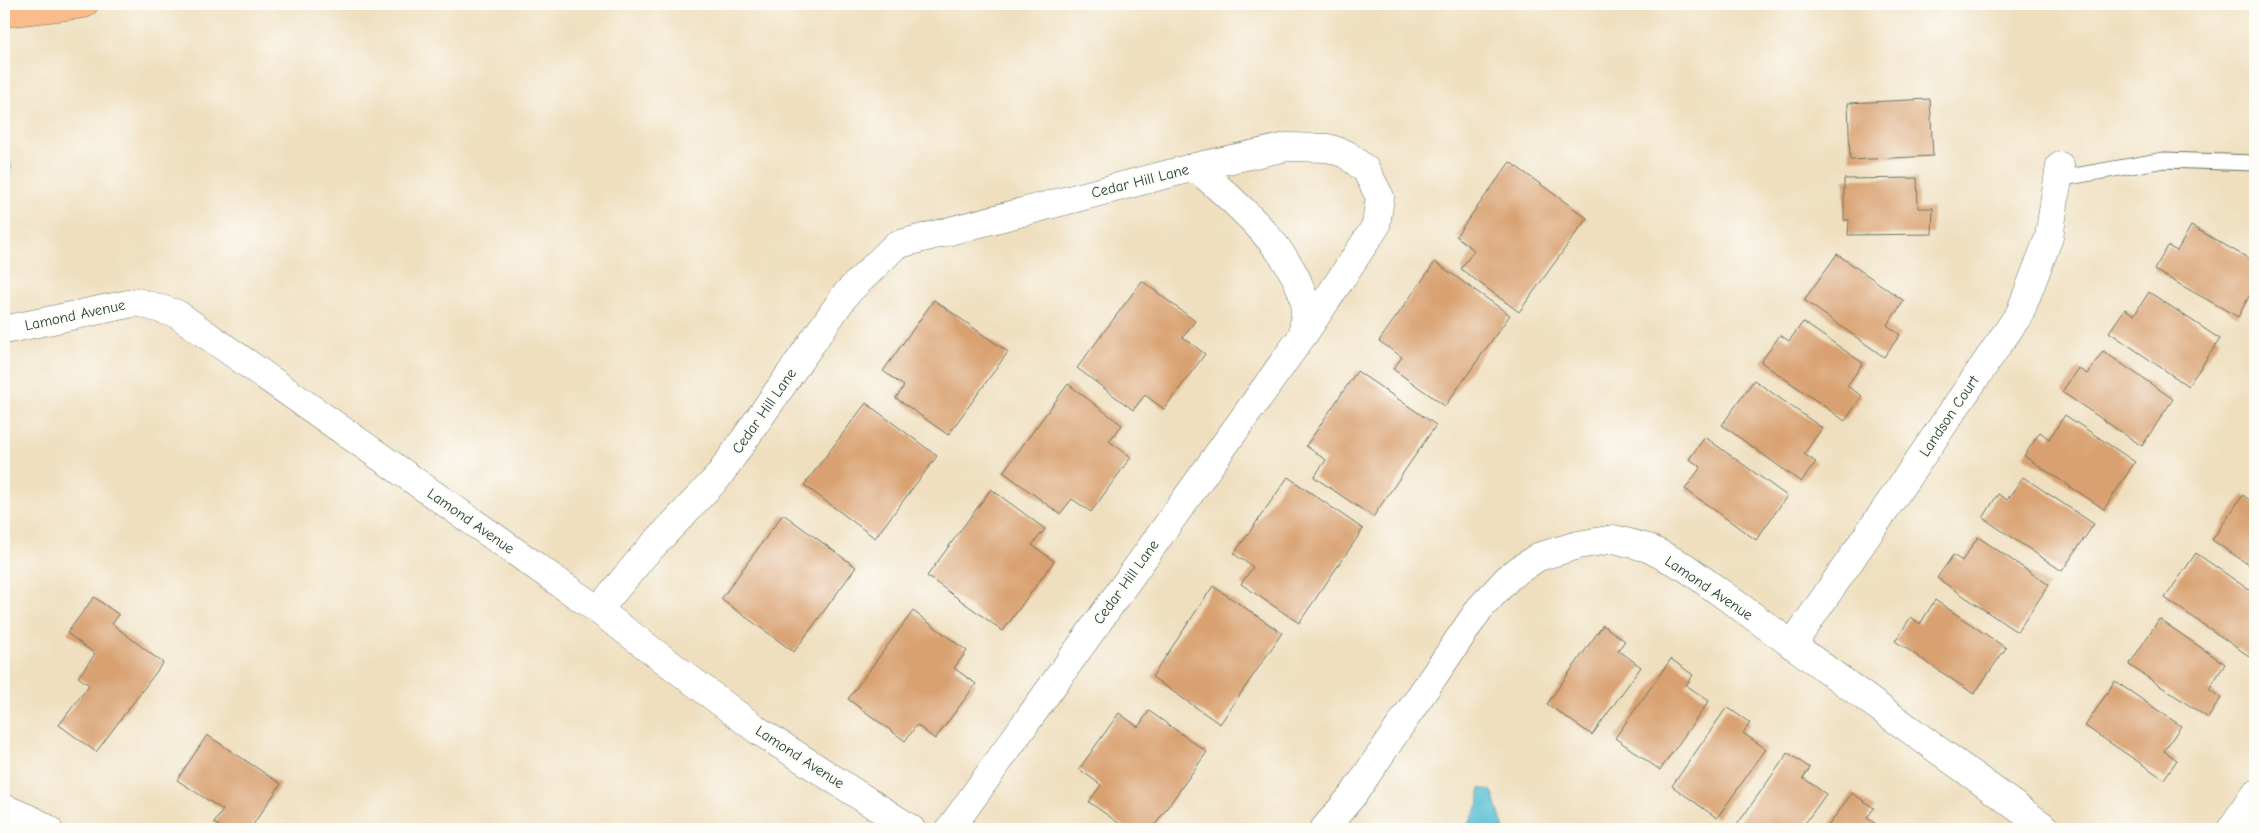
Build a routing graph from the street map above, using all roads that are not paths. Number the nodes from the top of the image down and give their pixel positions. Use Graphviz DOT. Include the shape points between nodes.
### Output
graph roads {
  1 [pos="84,4"];
  2 [pos="4,13"];
  3 [pos="2255,163"];
  4 [pos="1195,167"];
  5 [pos="2059,172"];
  6 [pos="4,330"];
  7 [pos="1303,335"];
  8 [pos="598,610"];
  9 [pos="1792,646"];
  10 [pos="2255,794"];
  11 [pos="4,808"];
  12 [pos="48,829"];
  13 [pos="911,829"];
  14 [pos="950,829"];
  15 [pos="1324,829"];
  16 [pos="2047,829"];
  17 [pos="2231,829"];
  1 -- 2 [label="highway"];
  3 -- 5 [label="lane" via="2164,160"];
  4 -- 7 [label="street, Cedar Hill Lane" via="1245,211 1271,241 1296,278 1305,302"];
  4 -- 7 [label="street" via="1287,147 1328,148 1346,154 1366,170 1380,197 1376,226"];
  4 -- 8 [label="street, Cedar Hill Lane" via="896,245 846,294 718,477 645,554"];
  5 -- 9 [label="street, Landson Court" via="2049,237 2020,313"];
  6 -- 8 [label="street, Lamond Avenue" via="138,302 177,314"];
  7 -- 14 [label="street, Cedar Hill Lane"];
  8 -- 13 [label="street, Lamond Avenue" via="759,731"];
  9 -- 15 [label="street, Lamond Avenue" via="1685,567 1648,548 1614,539 1538,557 1510,576 1480,608 1353,795"];
  9 -- 16 [label="street, Lamond Avenue"];
  10 -- 17 [label="street"];
  11 -- 12 [label="street"];
}
